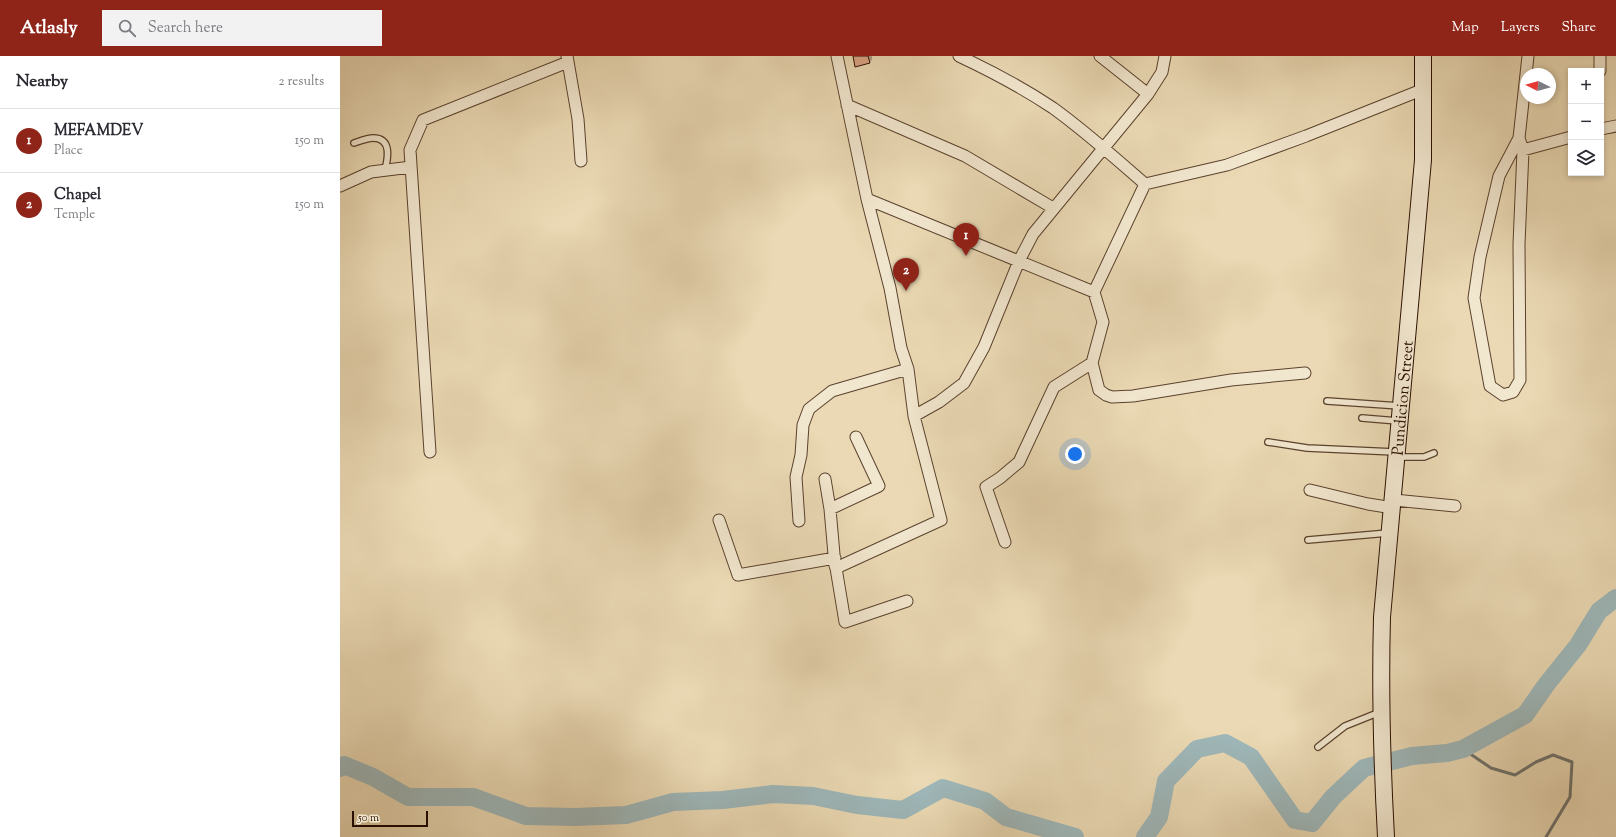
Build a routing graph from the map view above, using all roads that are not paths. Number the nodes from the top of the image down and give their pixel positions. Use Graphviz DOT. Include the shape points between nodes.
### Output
graph roads {
  1 [pos="837,56"];
  2 [pos="959,56"];
  3 [pos="1100,56"];
  4 [pos="1165,56"];
  5 [pos="1423,56"];
  6 [pos="1528,56"];
  7 [pos="1600,56"];
  8 [pos="568,59"];
  9 [pos="1600,68"];
  10 [pos="1424,89"];
  11 [pos="1148,94"];
  12 [pos="847,105"];
  13 [pos="1616,126"];
  14 [pos="1604,128"];
  15 [pos="1519,138"];
  16 [pos="1568,138"];
  17 [pos="354,143"];
  18 [pos="1103,147"];
  19 [pos="1523,150"];
  20 [pos="581,162"];
  21 [pos="411,167"];
  22 [pos="385,170"];
  23 [pos="1145,184"];
  24 [pos="340,186"];
  25 [pos="867,199"];
  26 [pos="1053,208"];
  27 [pos="1019,261"];
  28 [pos="1094,292"];
  29 [pos="1092,363"];
  30 [pos="908,369"];
  31 [pos="1305,373"];
  32 [pos="1327,401"];
  33 [pos="1401,414"];
  34 [pos="914,416"];
  35 [pos="1362,418"];
  36 [pos="856,437"];
  37 [pos="1268,442"];
  38 [pos="430,452"];
  39 [pos="1434,453"];
  40 [pos="1397,455"];
  41 [pos="825,479"];
  42 [pos="1310,490"];
  43 [pos="1393,504"];
  44 [pos="1455,506"];
  45 [pos="830,509"];
  46 [pos="719,520"];
  47 [pos="799,521"];
  48 [pos="1390,533"];
  49 [pos="1308,540"];
  50 [pos="1005,542"];
  51 [pos="835,563"];
  52 [pos="907,601"];
  53 [pos="1382,711"];
  54 [pos="1318,747"];
  55 [pos="1386,837"];
  1 -- 12 [label="street"];
  2 -- 18 [label="street" via="1005,78 1053,108"];
  3 -- 11 [label="street"];
  4 -- 11 [label="street" via="1162,72"];
  5 -- 10 [label="main road, Pundicion Street"];
  6 -- 15 [label="street"];
  7 -- 9 [label="street"];
  8 -- 20 [label="street" via="578,119"];
  8 -- 21 [label="street" via="423,120 410,150"];
  10 -- 23 [label="street" via="1227,164"];
  10 -- 33 [label="main road, Pundicion Street" via="1423,160"];
  11 -- 18 [label="street"];
  12 -- 25 [label="street"];
  12 -- 26 [label="street" via="965,156"];
  13 -- 14 [label="street"];
  15 -- 19 [label="street"];
  15 -- 19 [label="street" via="1499,176 1480,257 1474,298 1490,386 1503,395 1514,392 1520,380 1519,244"];
  16 -- 19 [label="street"];
  17 -- 22 [label="lane" via="372,138 385,143 388,157"];
  18 -- 23 [label="street"];
  18 -- 26 [label="street"];
  21 -- 22 [label="street"];
  21 -- 38 [label="street"];
  22 -- 24 [label="street" via="371,172"];
  23 -- 28 [label="street"];
  25 -- 27 [label="street"];
  25 -- 30 [label="street"];
  26 -- 27 [label="street" via="1033,234"];
  27 -- 28 [label="street"];
  27 -- 34 [label="street" via="984,348 964,383 939,402"];
  28 -- 29 [label="street" via="1103,322"];
  29 -- 31 [label="street" via="1099,390 1112,397 1231,380"];
  29 -- 50 [label="street" via="1054,387 1019,462 986,487"];
  30 -- 34 [label="street"];
  30 -- 47 [label="street" via="832,391 809,409 803,425 801,455 796,477"];
  32 -- 33 [label="lane"];
  33 -- 35 [label="lane"];
  33 -- 40 [label="main road, Pundicion Street"];
  34 -- 51 [label="street" via="941,520"];
  36 -- 45 [label="street" via="879,486"];
  37 -- 40 [label="lane" via="1307,448"];
  39 -- 40 [label="lane" via="1424,457"];
  40 -- 43 [label="main road, Pundicion Street"];
  41 -- 45 [label="street"];
  42 -- 43 [label="street" via="1368,504"];
  43 -- 44 [label="street"];
  43 -- 48 [label="main road, Pundicion Street"];
  45 -- 51 [label="street"];
  46 -- 51 [label="street" via="738,575"];
  48 -- 49 [label="lane"];
  48 -- 53 [label="main road, Pundicion Street" via="1382,617"];
  51 -- 52 [label="street" via="845,622"];
  53 -- 54 [label="lane" via="1345,726"];
  53 -- 55 [label="main road, Pundicion Street"];
}
